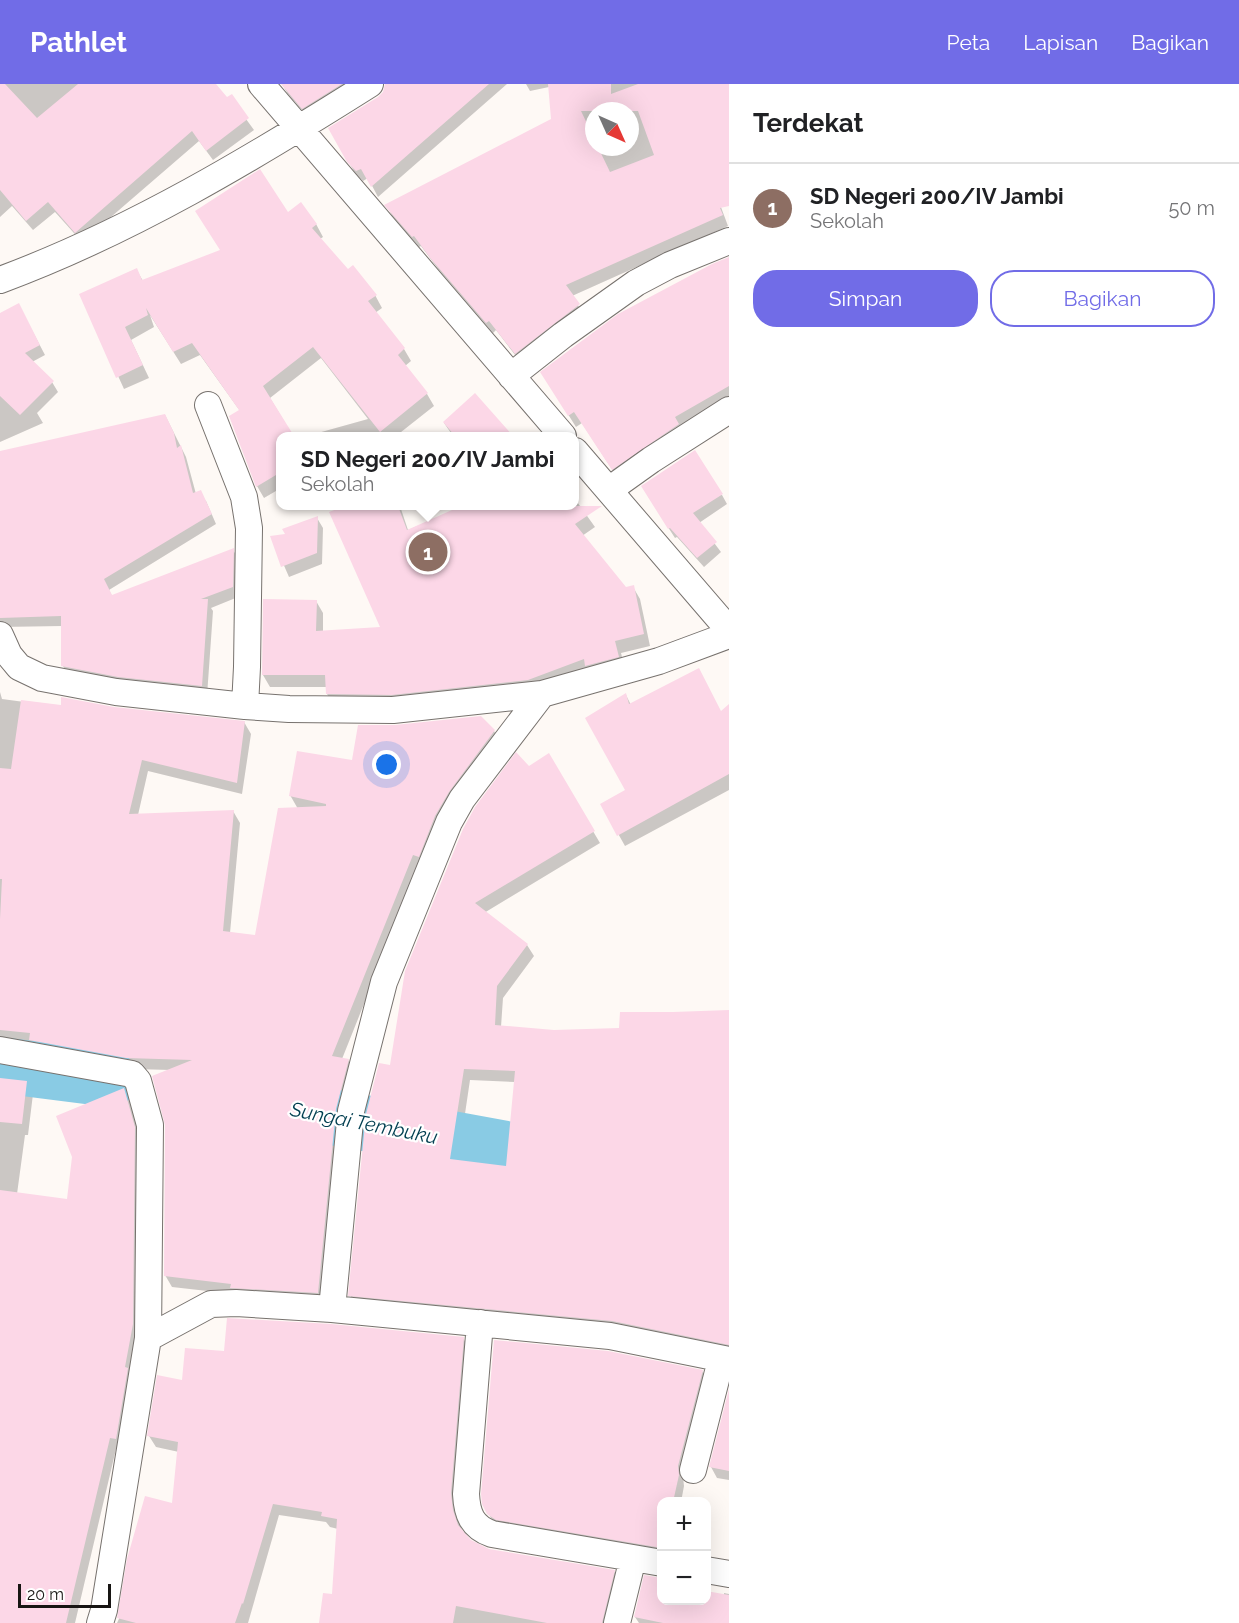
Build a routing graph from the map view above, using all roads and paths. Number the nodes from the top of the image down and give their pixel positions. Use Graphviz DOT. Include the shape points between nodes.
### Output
graph roads {
  1 [pos="261,84"];
  2 [pos="370,84"];
  3 [pos="299,129"];
  4 [pos="729,241"];
  5 [pos="0,280"];
  6 [pos="511,376"];
  7 [pos="208,405"];
  8 [pos="729,410"];
  9 [pos="560,432"];
  10 [pos="579,456"];
  11 [pos="609,490"];
  12 [pos="729,630"];
  13 [pos="0,635"];
  14 [pos="729,635"];
  15 [pos="542,694"];
  16 [pos="245,706"];
  17 [pos="0,1050"];
  18 [pos="332,1309"];
  19 [pos="480,1323"];
  20 [pos="148,1338"];
  21 [pos="725,1360"];
  22 [pos="693,1470"];
  23 [pos="633,1558"];
  24 [pos="657,1562"];
  25 [pos="711,1571"];
  26 [pos="729,1574"];
  27 [pos="100,1623"];
  28 [pos="618,1623"];
  1 -- 3 [label="street"];
  2 -- 3 [label="street"];
  3 -- 5 [label="street" via="123,226"];
  3 -- 6 [label="street"];
  4 -- 6 [label="street" via="636,283"];
  6 -- 9 [label="street"];
  7 -- 16 [label="street" via="243,497 249,528"];
  8 -- 11 [label="street"];
  10 -- 11 [label="street"];
  11 -- 12 [label="street"];
  13 -- 16 [label="street" via="19,667 42,678 116,692"];
  14 -- 15 [label="street" via="659,661"];
  15 -- 16 [label="street" via="393,710"];
  15 -- 18 [label="street" via="462,799 449,822 384,982 351,1118"];
  17 -- 20 [label="street" via="132,1074 138,1081 150,1125"];
  18 -- 19 [label="street"];
  18 -- 20 [label="street" via="211,1304"];
  19 -- 21 [label="street" via="609,1336"];
  19 -- 23 [label="street" via="466,1494 472,1520 492,1534"];
  20 -- 27 [label="street"];
  21 -- 22 [label="street"];
  23 -- 24 [label="street"];
  23 -- 28 [label="street"];
  25 -- 26 [label="street"];
}
